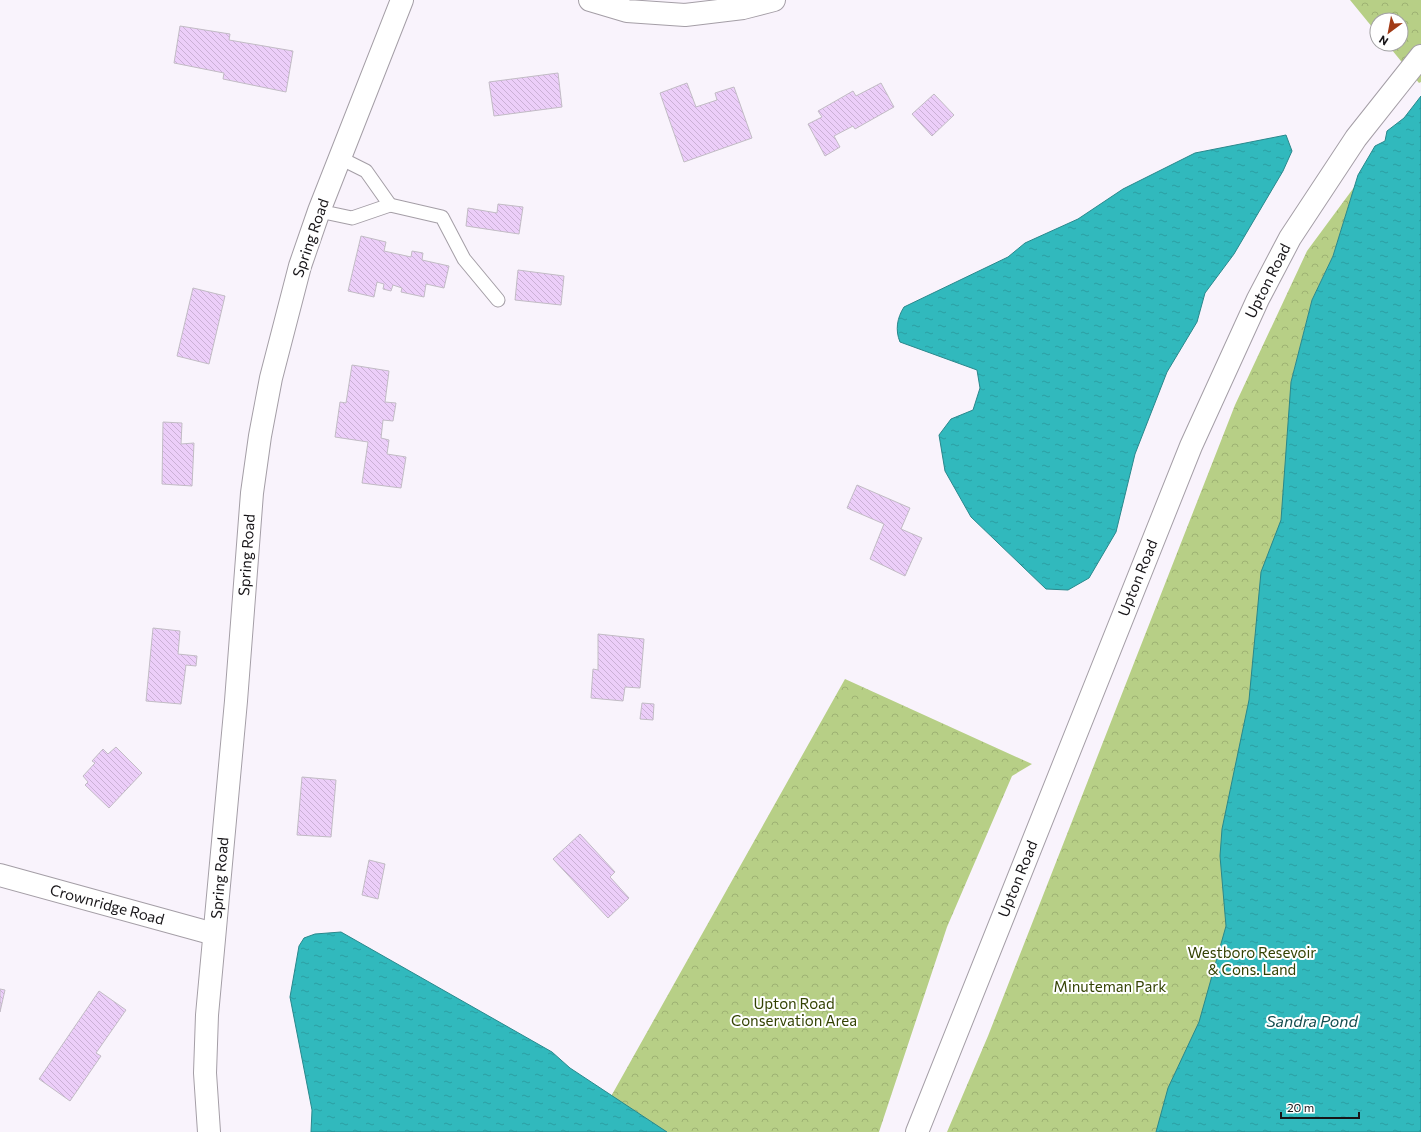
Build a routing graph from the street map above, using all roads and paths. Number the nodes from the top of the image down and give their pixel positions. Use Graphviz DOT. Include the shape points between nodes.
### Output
graph roads {
  1 [pos="402,0"];
  2 [pos="590,0"];
  3 [pos="774,0"];
  4 [pos="1421,56"];
  5 [pos="340,158"];
  6 [pos="390,205"];
  7 [pos="319,211"];
  8 [pos="498,300"];
  9 [pos="0,875"];
  10 [pos="214,934"];
  11 [pos="209,1132"];
  12 [pos="917,1132"];
  1 -- 5 [label="street, Spring Road"];
  2 -- 3 [label="street" via="627,11 685,15 743,8"];
  4 -- 12 [label="street, Upton Road" via="1356,138 1290,238 1258,298 1191,446"];
  5 -- 6 [label="lane" via="366,171"];
  5 -- 7 [label="street, Spring Road"];
  6 -- 7 [label="lane" via="352,218"];
  6 -- 8 [label="lane" via="442,217 464,259"];
  7 -- 10 [label="street, Spring Road" via="300,266 271,378 252,493"];
  9 -- 10 [label="street, Crownridge Road"];
  10 -- 11 [label="street, Spring Road" via="205,1073"];
}
